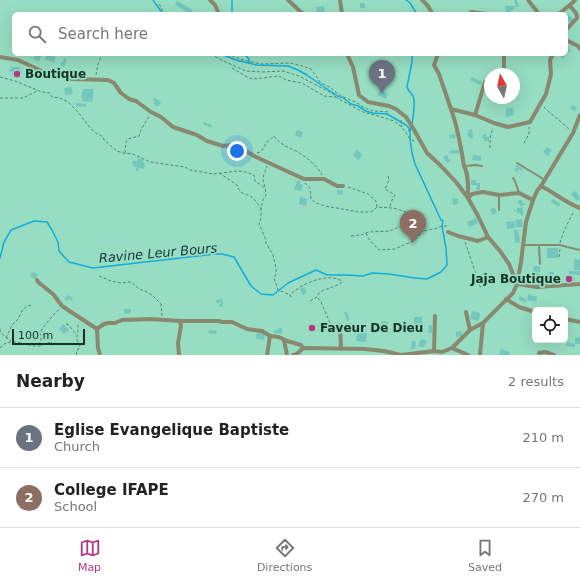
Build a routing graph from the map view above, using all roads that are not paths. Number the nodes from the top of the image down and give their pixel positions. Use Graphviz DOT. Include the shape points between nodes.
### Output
graph roads {
  1 [pos="210,0"];
  2 [pos="340,0"];
  3 [pos="422,0"];
  4 [pos="528,0"];
  5 [pos="575,0"];
  6 [pos="290,1"];
  7 [pos="570,6"];
  8 [pos="575,11"];
  9 [pos="580,11"];
  10 [pos="218,12"];
  11 [pos="301,12"];
  12 [pos="342,12"];
  13 [pos="431,12"];
  14 [pos="535,12"];
  15 [pos="561,12"];
  16 [pos="568,28"];
  17 [pos="568,41"];
  18 [pos="580,49"];
  19 [pos="348,56"];
  20 [pos="437,56"];
  21 [pos="504,56"];
  22 [pos="552,56"];
  23 [pos="0,57"];
  24 [pos="504,68"];
  25 [pos="484,85"];
  26 [pos="451,109"];
  27 [pos="475,115"];
  28 [pos="580,115"];
  29 [pos="517,163"];
  30 [pos="464,166"];
  31 [pos="482,166"];
  32 [pos="513,178"];
  33 [pos="545,180"];
  34 [pos="343,186"];
  35 [pos="541,186"];
  36 [pos="519,193"];
  37 [pos="499,195"];
  38 [pos="468,198"];
  39 [pos="533,200"];
  40 [pos="578,208"];
  41 [pos="499,210"];
  42 [pos="448,232"];
  43 [pos="488,237"];
  44 [pos="523,245"];
  45 [pos="539,246"];
  46 [pos="580,250"];
  47 [pos="540,264"];
  48 [pos="37,280"];
  49 [pos="517,284"];
  50 [pos="580,284"];
  51 [pos="506,299"];
  52 [pos="532,311"];
  53 [pos="466,312"];
  54 [pos="435,316"];
  55 [pos="568,320"];
  56 [pos="180,321"];
  57 [pos="580,322"];
  58 [pos="483,323"];
  59 [pos="340,325"];
  60 [pos="97,329"];
  61 [pos="470,330"];
  62 [pos="270,336"];
  63 [pos="284,340"];
  64 [pos="303,348"];
  65 [pos="452,348"];
  66 [pos="341,349"];
  67 [pos="434,351"];
  68 [pos="442,353"];
  69 [pos="539,353"];
  70 [pos="100,355"];
  71 [pos="179,355"];
  72 [pos="267,355"];
  73 [pos="287,355"];
  74 [pos="293,355"];
  75 [pos="401,355"];
  76 [pos="468,355"];
  77 [pos="480,355"];
  78 [pos="554,355"];
  1 -- 10 [label="street"];
  2 -- 12 [label="street"];
  3 -- 13 [label="street"];
  4 -- 14 [label="street"];
  5 -- 7 [label="street"];
  6 -- 11 [label="street"];
  7 -- 8 [label="street"];
  7 -- 15 [label="street"];
  8 -- 9 [label="street"];
  8 -- 16 [label="street" via="577,18"];
  17 -- 18 [label="street"];
  19 -- 38 [label="street" via="359,96 368,102 396,109 406,117 427,153"];
  20 -- 26 [label="street" via="434,65"];
  21 -- 24 [label="street"];
  22 -- 27 [label="street" via="546,94 530,122 508,127"];
  23 -- 34 [label="street" via="18,60 46,73 72,79 108,80 129,99 136,101 173,127 223,146 241,148 304,179 324,179 337,186"];
  25 -- 27 [label="street"];
  26 -- 27 [label="street"];
  26 -- 30 [label="street" via="460,137"];
  28 -- 33 [label="street" via="573,133"];
  29 -- 33 [label="lane"];
  30 -- 31 [label="lane"];
  30 -- 38 [label="street"];
  32 -- 36 [label="lane"];
  33 -- 35 [label="street"];
  35 -- 39 [label="street"];
  35 -- 40 [label="street"];
  36 -- 37 [label="street"];
  36 -- 39 [label="street"];
  37 -- 38 [label="street" via="483,192 472,194"];
  37 -- 41 [label="lane"];
  38 -- 43 [label="street"];
  39 -- 44 [label="street" via="526,222"];
  42 -- 43 [label="street" via="478,241"];
  43 -- 49 [label="street" via="509,264"];
  44 -- 45 [label="lane"];
  44 -- 49 [label="street"];
  45 -- 46 [label="lane" via="560,245"];
  45 -- 47 [label="lane"];
  48 -- 60 [label="street" via="62,306"];
  49 -- 50 [label="street" via="537,287"];
  49 -- 51 [label="street" via="513,293"];
  51 -- 52 [label="street"];
  51 -- 58 [label="street"];
  53 -- 61 [label="street"];
  54 -- 67 [label="street"];
  55 -- 57 [label="street"];
  56 -- 60 [label="street" via="122,320 115,324 104,324"];
  56 -- 62 [label="street" via="232,322"];
  56 -- 71 [label="street"];
  58 -- 61 [label="street"];
  58 -- 77 [label="street"];
  59 -- 66 [label="street"];
  60 -- 70 [label="street"];
  61 -- 65 [label="street"];
  62 -- 63 [label="street"];
  62 -- 72 [label="street"];
  63 -- 64 [label="street"];
  63 -- 73 [label="street"];
  64 -- 66 [label="street"];
  64 -- 74 [label="street"];
  65 -- 68 [label="street"];
  65 -- 76 [label="street"];
  66 -- 75 [label="street" via="365,349"];
  67 -- 68 [label="street"];
  67 -- 75 [label="street"];
  69 -- 78 [label="street"];
}
